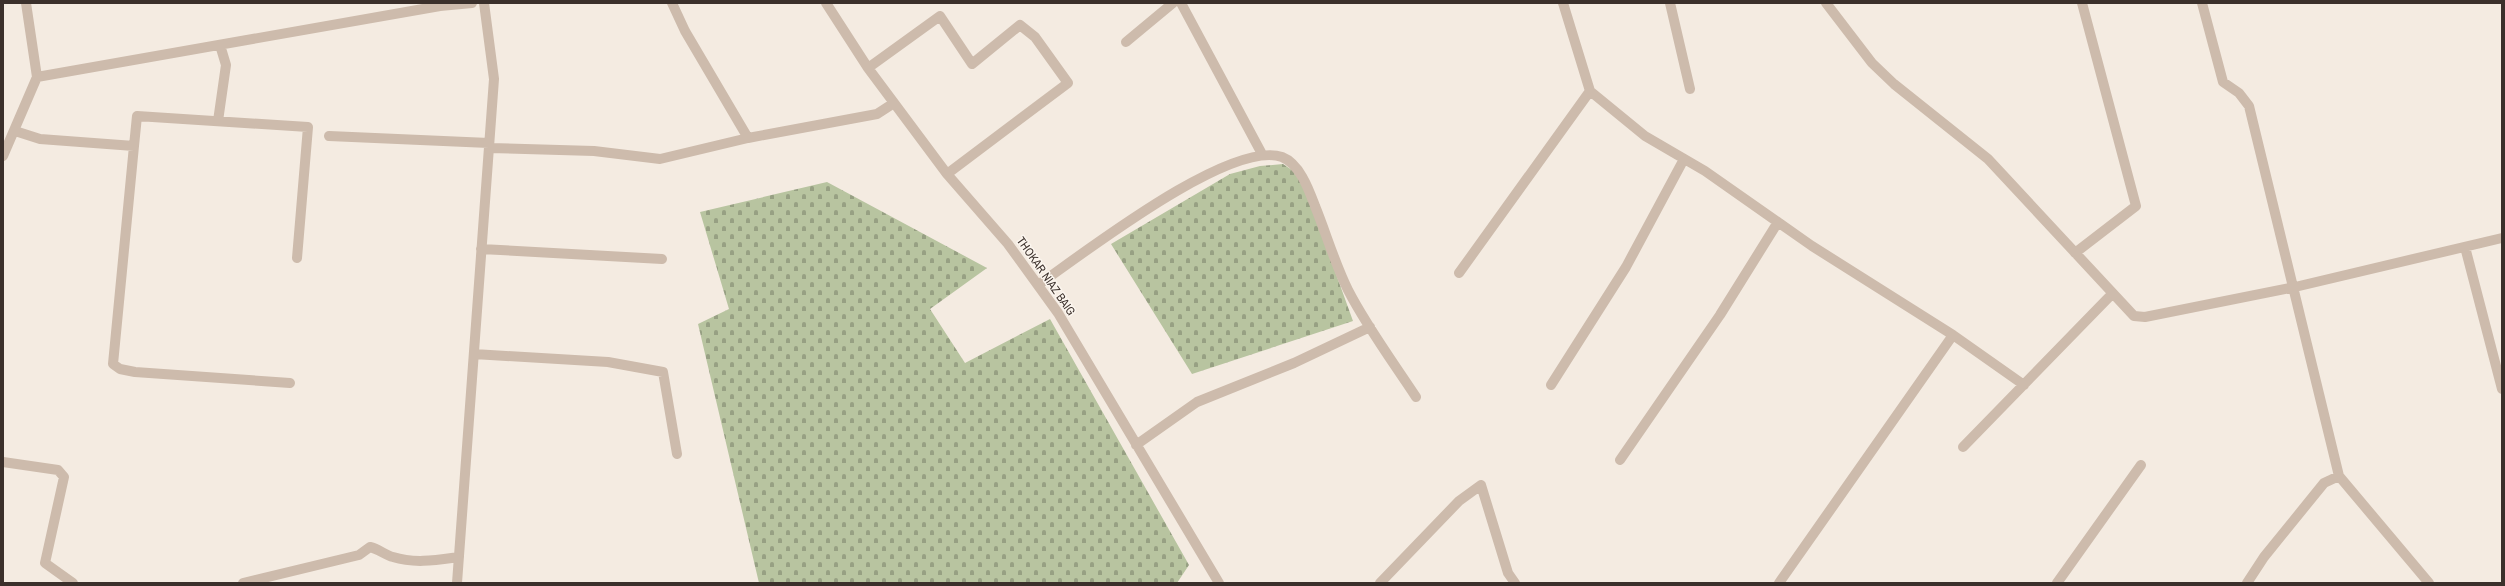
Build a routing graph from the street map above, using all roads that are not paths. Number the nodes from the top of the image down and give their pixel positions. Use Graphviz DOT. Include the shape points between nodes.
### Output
graph roads {
  1 [pos="26,3"];
  2 [pos="472,3"];
  3 [pos="484,3"];
  4 [pos="672,3"];
  5 [pos="826,3"];
  6 [pos="1173,3"];
  7 [pos="1181,3"];
  8 [pos="1563,3"];
  9 [pos="1670,3"];
  10 [pos="1826,3"];
  11 [pos="2082,3"];
  12 [pos="2202,3"];
  13 [pos="1126,42"];
  14 [pos="220,45"];
  15 [pos="868,68"];
  16 [pos="37,77"];
  17 [pos="1690,89"];
  18 [pos="1590,91"];
  19 [pos="894,102"];
  20 [pos="218,121"];
  21 [pos="15,131"];
  22 [pos="329,136"];
  23 [pos="748,138"];
  24 [pos="134,146"];
  25 [pos="489,146"];
  26 [pos="1262,154"];
  27 [pos="3,156"];
  28 [pos="1684,159"];
  29 [pos="947,174"];
  30 [pos="1778,222"];
  31 [pos="2502,238"];
  32 [pos="2465,247"];
  33 [pos="481,249"];
  34 [pos="2075,253"];
  35 [pos="296,258"];
  36 [pos="662,259"];
  37 [pos="1459,273"];
  38 [pos="1038,285"];
  39 [pos="2295,287"];
  40 [pos="2112,294"];
  41 [pos="1370,327"];
  42 [pos="1953,335"];
  43 [pos="474,354"];
  44 [pos="290,383"];
  45 [pos="1552,385"];
  46 [pos="2024,385"];
  47 [pos="2502,389"];
  48 [pos="1416,397"];
  49 [pos="1136,445"];
  50 [pos="1963,447"];
  51 [pos="677,454"];
  52 [pos="1620,460"];
  53 [pos="3,462"];
  54 [pos="2141,465"];
  55 [pos="2339,476"];
  56 [pos="459,557"];
  57 [pos="1215,581"];
  58 [pos="73,583"];
  59 [pos="243,583"];
  60 [pos="457,583"];
  61 [pos="1380,583"];
  62 [pos="1514,583"];
  63 [pos="1779,583"];
  64 [pos="2057,583"];
  65 [pos="2247,583"];
  66 [pos="2429,583"];
  1 -- 16 [label="street"];
  2 -- 14 [label="street" via="440,6"];
  3 -- 25 [label="street" via="494,80"];
  4 -- 23 [label="street" via="685,31"];
  5 -- 15 [label="street, THOKAR NIAZ BAIG"];
  6 -- 13 [label="street"];
  7 -- 26 [label="street"];
  8 -- 18 [label="street"];
  9 -- 17 [label="street"];
  10 -- 34 [label="street" via="1872,63 1894,84 1988,159"];
  11 -- 34 [label="street" via="2136,206"];
  12 -- 39 [label="street" via="2223,82 2239,94 2249,106"];
  14 -- 16 [label="street"];
  14 -- 20 [label="street" via="226,65"];
  15 -- 19 [label="street, THOKAR NIAZ BAIG"];
  15 -- 29 [label="street" via="940,16 972,64 1020,25 1036,37 1068,83"];
  16 -- 21 [label="street"];
  18 -- 28 [label="street" via="1645,136"];
  18 -- 37 [label="street"];
  19 -- 23 [label="street" via="877,114"];
  19 -- 29 [label="street, THOKAR NIAZ BAIG"];
  20 -- 24 [label="street" via="137,116"];
  20 -- 35 [label="street" via="308,127"];
  21 -- 24 [label="street" via="40,139"];
  21 -- 27 [label="street"];
  22 -- 25 [label="street"];
  23 -- 25 [label="street" via="660,159 594,150"];
  24 -- 44 [label="street" via="114,364 120,369 135,372"];
  25 -- 33 [label="street"];
  26 -- 38 [label="street" via="1228,166 1173,192"];
  26 -- 41 [label="street" via="1282,157 1293,166 1307,185 1348,289"];
  28 -- 30 [label="street"];
  28 -- 45 [label="street" via="1626,267"];
  29 -- 38 [label="street, THOKAR NIAZ BAIG" via="1008,244"];
  30 -- 42 [label="street" via="1878,289"];
  30 -- 52 [label="street" via="1720,315"];
  31 -- 32 [label="street"];
  32 -- 39 [label="street"];
  32 -- 47 [label="street"];
  33 -- 36 [label="street"];
  33 -- 43 [label="street"];
  34 -- 40 [label="street"];
  38 -- 49 [label="street, THOKAR NIAZ BAIG" via="1058,313"];
  39 -- 40 [label="street" via="2145,317 2134,316"];
  39 -- 55 [label="street"];
  40 -- 46 [label="street"];
  41 -- 48 [label="street"];
  41 -- 49 [label="street" via="1294,363 1197,402"];
  42 -- 46 [label="street"];
  42 -- 63 [label="street"];
  43 -- 51 [label="street" via="608,362 663,372"];
  43 -- 56 [label="street"];
  46 -- 50 [label="street"];
  49 -- 57 [label="street, THOKAR NIAZ BAIG"];
  53 -- 58 [label="street" via="58,470 64,477 45,564"];
  54 -- 64 [label="street"];
  55 -- 65 [label="street" via="2324,483 2264,557"];
  55 -- 66 [label="street"];
  56 -- 59 [label="street" via="415,562 391,557 380,549 370,547 359,555"];
  56 -- 60 [label="street"];
  61 -- 62 [label="street" via="1459,500 1481,485 1508,573"];
}
